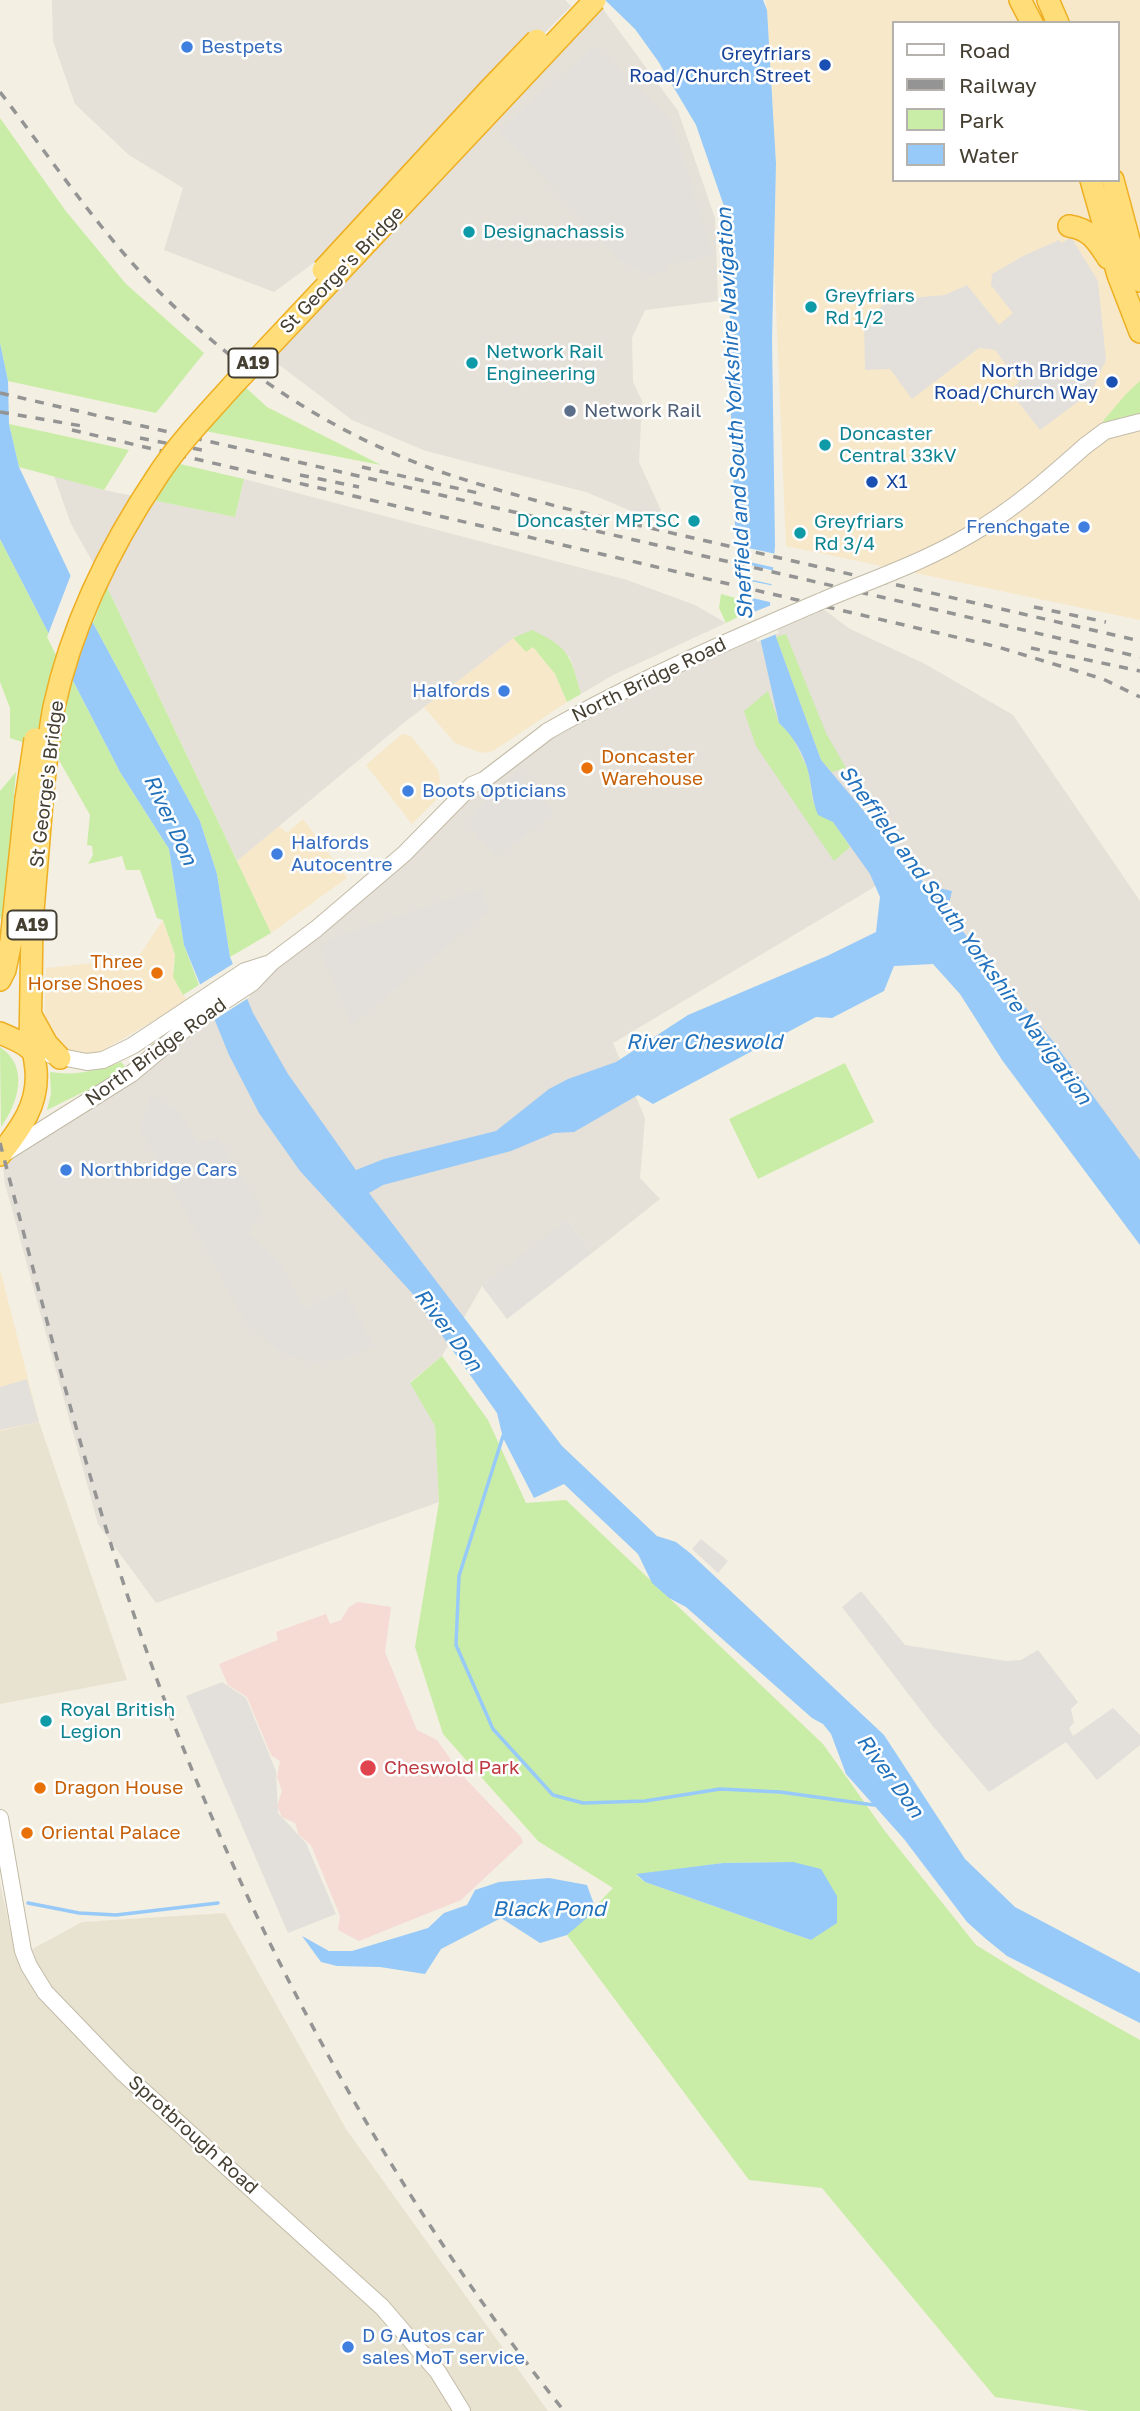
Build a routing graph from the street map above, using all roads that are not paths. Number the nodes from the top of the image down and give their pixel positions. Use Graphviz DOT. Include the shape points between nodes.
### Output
graph roads {
  1 [pos="577,0"];
  2 [pos="595,0"];
  3 [pos="1020,0"];
  4 [pos="1048,0"];
  5 [pos="1031,21"];
  6 [pos="1057,21"];
  7 [pos="1092,182"];
  8 [pos="1114,182"];
  9 [pos="1069,226"];
  10 [pos="1118,275"];
  11 [pos="1140,281"];
  12 [pos="1140,332"];
  13 [pos="1140,422"];
  14 [pos="34,800"];
  15 [pos="0,980"];
  16 [pos="193,1012"];
  17 [pos="31,1016"];
  18 [pos="0,1033"];
  19 [pos="31,1050"];
  20 [pos="60,1058"];
  21 [pos="0,1156"];
  22 [pos="0,1818"];
  23 [pos="462,2411"];
  1 -- 14 [label="highway, St George's Bridge / A19, bridge" via="257,339 179,424 143,472 98,550 50,670 37,725"];
  2 -- 14 [label="highway, St George's Bridge / A19, bridge" via="233,385 159,473 97,582 78,628 54,707"];
  3 -- 5 [label="highway"];
  4 -- 6 [label="highway"];
  7 -- 10 [label="highway"];
  8 -- 11 [label="highway"];
  9 -- 10 [label="highway" via="1096,239"];
  10 -- 12 [label="highway"];
  13 -- 16 [label="street, North Bridge Road, bridge" via="1105,431 971,535 699,653 548,731 472,785 404,854 291,949 272,962 245,971"];
  14 -- 15 [label="highway, St George's Bridge / A19" via="11,941"];
  14 -- 17 [label="highway, St George's Bridge / A19"];
  16 -- 20 [label="street, North Bridge Road" via="103,1060"];
  16 -- 21 [label="street, North Bridge Road" via="131,1074"];
  17 -- 19 [label="highway, St George's Bridge / A19"];
  17 -- 20 [label="highway"];
  18 -- 19 [label="highway"];
  19 -- 20 [label="street, North Bridge Road"];
  19 -- 21 [label="highway, St George's Bridge" via="37,1077 32,1106"];
  22 -- 23 [label="street, Sprotbrough Road" via="23,1951 46,1992 122,2072 382,2307 438,2372"];
}
